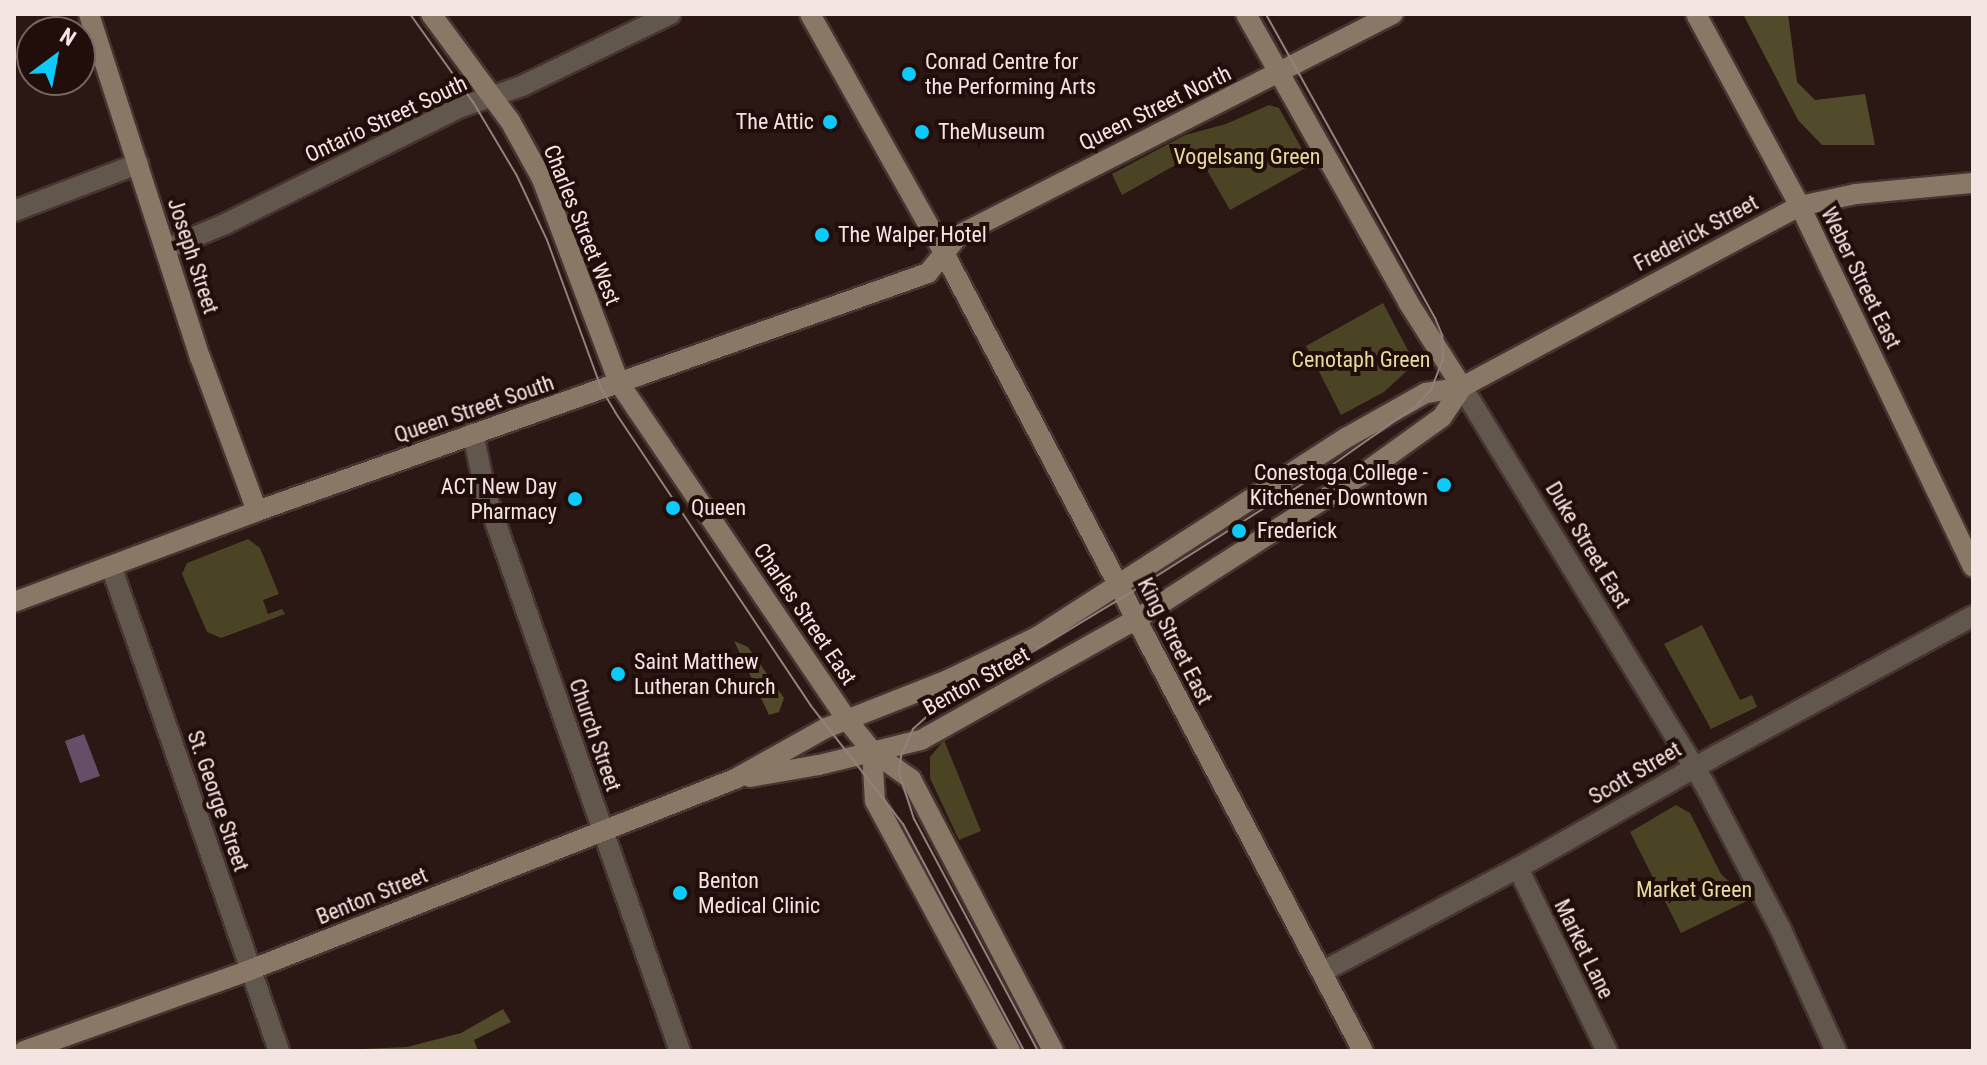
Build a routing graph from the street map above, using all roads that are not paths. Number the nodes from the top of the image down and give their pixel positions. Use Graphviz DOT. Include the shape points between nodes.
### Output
graph roads {
  1 [pos="89,14"];
  2 [pos="431,14"];
  3 [pos="670,14"];
  4 [pos="810,14"];
  5 [pos="1246,14"];
  6 [pos="1393,14"];
  7 [pos="1696,14"];
  8 [pos="1278,75"];
  9 [pos="493,97"];
  10 [pos="138,164"];
  11 [pos="1973,183"];
  12 [pos="1800,206"];
  13 [pos="14,211"];
  14 [pos="166,249"];
  15 [pos="944,253"];
  16 [pos="619,383"];
  17 [pos="1462,387"];
  18 [pos="473,433"];
  19 [pos="257,511"];
  20 [pos="111,566"];
  21 [pos="1973,567"];
  22 [pos="1119,584"];
  23 [pos="14,602"];
  24 [pos="1973,616"];
  25 [pos="1137,619"];
  26 [pos="847,720"];
  27 [pos="921,740"];
  28 [pos="872,751"];
  29 [pos="1694,767"];
  30 [pos="735,779"];
  31 [pos="911,779"];
  32 [pos="602,830"];
  33 [pos="1518,868"];
  34 [pos="250,970"];
  35 [pos="1322,972"];
  36 [pos="24,1051"];
  37 [pos="279,1051"];
  38 [pos="680,1051"];
  39 [pos="1010,1051"];
  40 [pos="1053,1051"];
  41 [pos="1363,1051"];
  42 [pos="1607,1051"];
  43 [pos="1836,1051"];
  1 -- 10 [label="main road, Joseph Street"];
  2 -- 9 [label="main road, Charles Street West"];
  3 -- 9 [label="street, Ontario Street South"];
  4 -- 15 [label="main road, King Street East"];
  5 -- 8 [label="main road, Duke Street East"];
  6 -- 8 [label="main road, Queen Street North"];
  7 -- 12 [label="main road, Weber Street East"];
  8 -- 15 [label="main road, Queen Street North" via="1169,125 959,235"];
  8 -- 17 [label="main road, Duke Street East"];
  9 -- 14 [label="street, Ontario Street South" via="461,107"];
  9 -- 16 [label="main road, Charles Street West" via="542,179"];
  10 -- 13 [label="street"];
  10 -- 14 [label="main road, Joseph Street"];
  11 -- 12 [label="main road, Frederick Street" via="1856,194"];
  12 -- 17 [label="main road, Frederick Street"];
  12 -- 21 [label="main road, Weber Street East"];
  14 -- 19 [label="main road, Joseph Street"];
  15 -- 16 [label="main road, Queen Street South" via="928,273"];
  15 -- 22 [label="main road, King Street East"];
  16 -- 18 [label="main road, Queen Street South"];
  16 -- 26 [label="main road, Charles Street East"];
  17 -- 22 [label="main road, Frederick Street" via="1431,390 1373,423"];
  17 -- 25 [label="main road, Frederick Street" via="1442,417 1360,476"];
  17 -- 29 [label="street, Duke Street East"];
  18 -- 19 [label="main road, Queen Street South"];
  18 -- 32 [label="street, Church Street" via="486,495"];
  19 -- 20 [label="main road, Queen Street South"];
  20 -- 23 [label="main road, Queen Street South"];
  20 -- 34 [label="street, St. George Street"];
  22 -- 25 [label="main road, King Street East"];
  22 -- 26 [label="main road, Benton Street" via="1037,637"];
  24 -- 29 [label="street, Scott Street"];
  25 -- 27 [label="main road, Benton Street"];
  25 -- 35 [label="main road, King Street East"];
  26 -- 28 [label="main road, Charles Street East"];
  26 -- 30 [label="main road, Benton Street"];
  27 -- 28 [label="main road, Benton Street"];
  27 -- 31 [label="main road"];
  28 -- 30 [label="main road, Benton Street"];
  28 -- 31 [label="main road, Charles Street East"];
  28 -- 39 [label="main road" via="875,801"];
  29 -- 33 [label="street, Scott Street"];
  29 -- 43 [label="street, Duke Street East" via="1776,921"];
  30 -- 32 [label="main road, Benton Street"];
  31 -- 40 [label="main road, Charles Street East"];
  32 -- 34 [label="main road, Benton Street"];
  32 -- 38 [label="street, Church Street"];
  33 -- 35 [label="street, Scott Street"];
  33 -- 42 [label="street, Market Lane"];
  34 -- 36 [label="main road, Benton Street"];
  34 -- 37 [label="street, St. George Street"];
  35 -- 41 [label="main road, King Street East"];
}
